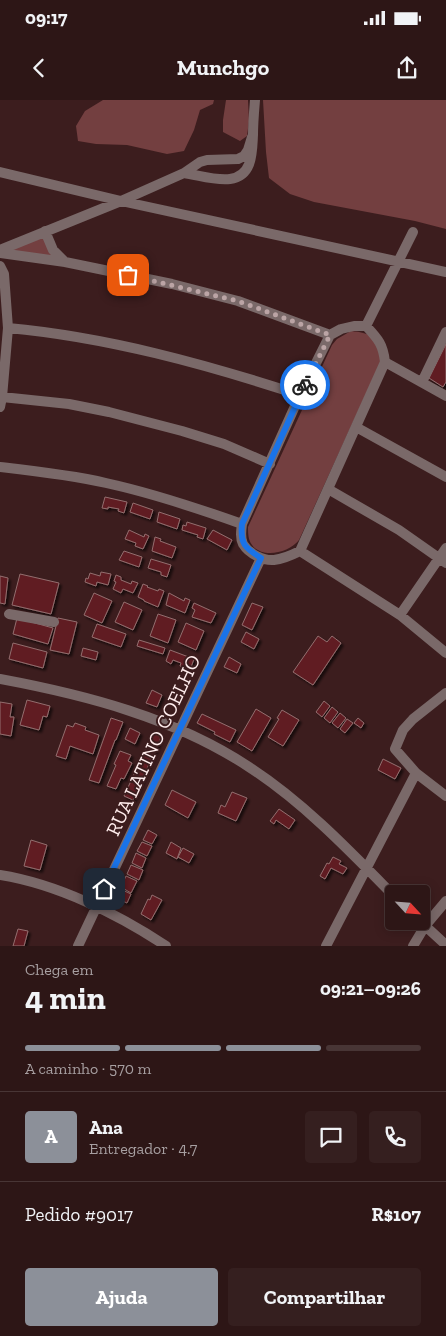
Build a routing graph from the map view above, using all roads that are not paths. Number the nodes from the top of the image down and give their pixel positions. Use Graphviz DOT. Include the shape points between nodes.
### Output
graph roads {
  1 [pos="254,100"];
  2 [pos="252,137"];
  3 [pos="0,172"];
  4 [pos="184,173"];
  5 [pos="121,201"];
  6 [pos="45,231"];
  7 [pos="413,232"];
  8 [pos="0,252"];
  9 [pos="400,261"];
  10 [pos="65,262"];
  11 [pos="0,266"];
  12 [pos="446,272"];
  13 [pos="366,326"];
  14 [pos="8,328"];
  15 [pos="446,332"];
  16 [pos="330,335"];
  17 [pos="385,362"];
  18 [pos="422,382"];
  19 [pos="300,395"];
  20 [pos="446,396"];
  21 [pos="1,402"];
  22 [pos="356,427"];
  23 [pos="270,464"];
  24 [pos="0,467"];
  25 [pos="446,477"];
  26 [pos="328,489"];
  27 [pos="242,524"];
  28 [pos="446,548"];
  29 [pos="300,550"];
  30 [pos="261,558"];
  31 [pos="443,561"];
  32 [pos="9,614"];
  33 [pos="400,614"];
  34 [pos="54,622"];
  35 [pos="446,653"];
  36 [pos="0,679"];
  37 [pos="444,698"];
  38 [pos="179,730"];
  39 [pos="416,773"];
  40 [pos="446,796"];
  41 [pos="366,867"];
  42 [pos="0,875"];
  43 [pos="385,887"];
  44 [pos="446,901"];
  45 [pos="96,907"];
  46 [pos="430,916"];
  47 [pos="419,930"];
  48 [pos="430,930"];
  49 [pos="446,945"];
  50 [pos="78,946"];
  51 [pos="166,946"];
  52 [pos="326,946"];
  53 [pos="413,946"];
  1 -- 2 [label="street"];
  2 -- 4 [label="street" via="244,156 232,160 207,160"];
  2 -- 4 [label="street" via="250,164 238,177 222,179"];
  3 -- 5 [label="street"];
  4 -- 5 [label="street"];
  5 -- 6 [label="street"];
  5 -- 9 [label="street"];
  6 -- 8 [label="street"];
  6 -- 10 [label="street" via="53,250"];
  7 -- 9 [label="street"];
  8 -- 10 [label="street"];
  9 -- 12 [label="street"];
  9 -- 13 [label="street"];
  10 -- 16 [label="street" via="238,301"];
  11 -- 14 [label="street" via="4,274"];
  13 -- 16 [label="street" via="341,329"];
  13 -- 17 [label="street" via="383,348"];
  14 -- 19 [label="street" via="54,332 179,358"];
  14 -- 21 [label="street"];
  15 -- 18 [label="street"];
  16 -- 19 [label="street"];
  17 -- 18 [label="street"];
  17 -- 22 [label="street"];
  18 -- 20 [label="street"];
  19 -- 23 [label="street"];
  21 -- 23 [label="street" via="70,404 108,412 224,444"];
  22 -- 25 [label="street"];
  22 -- 26 [label="street"];
  23 -- 27 [label="street"];
  24 -- 27 [label="street" via="106,483 176,501"];
  26 -- 29 [label="street"];
  26 -- 31 [label="street" via="399,530"];
  27 -- 30 [label="street" via="244,545"];
  28 -- 31 [label="street"];
  29 -- 30 [label="street" via="288,558"];
  29 -- 33 [label="street"];
  30 -- 38 [label="street, RUA LATINO COELHO"];
  31 -- 33 [label="street"];
  32 -- 34 [label="street"];
  33 -- 35 [label="street"];
  36 -- 38 [label="street" via="103,702"];
  37 -- 39 [label="street" via="413,719 403,730 395,749"];
  38 -- 41 [label="street" via="250,767 310,814"];
  38 -- 45 [label="street, RUA LATINO COELHO"];
  39 -- 40 [label="street"];
  39 -- 41 [label="street"];
  41 -- 43 [label="street"];
  41 -- 52 [label="street"];
  42 -- 45 [label="street" via="27,880"];
  44 -- 46 [label="street"];
  45 -- 50 [label="street, RUA LATINO COELHO"];
  45 -- 51 [label="street"];
  47 -- 53 [label="street"];
  48 -- 49 [label="street"];
}
